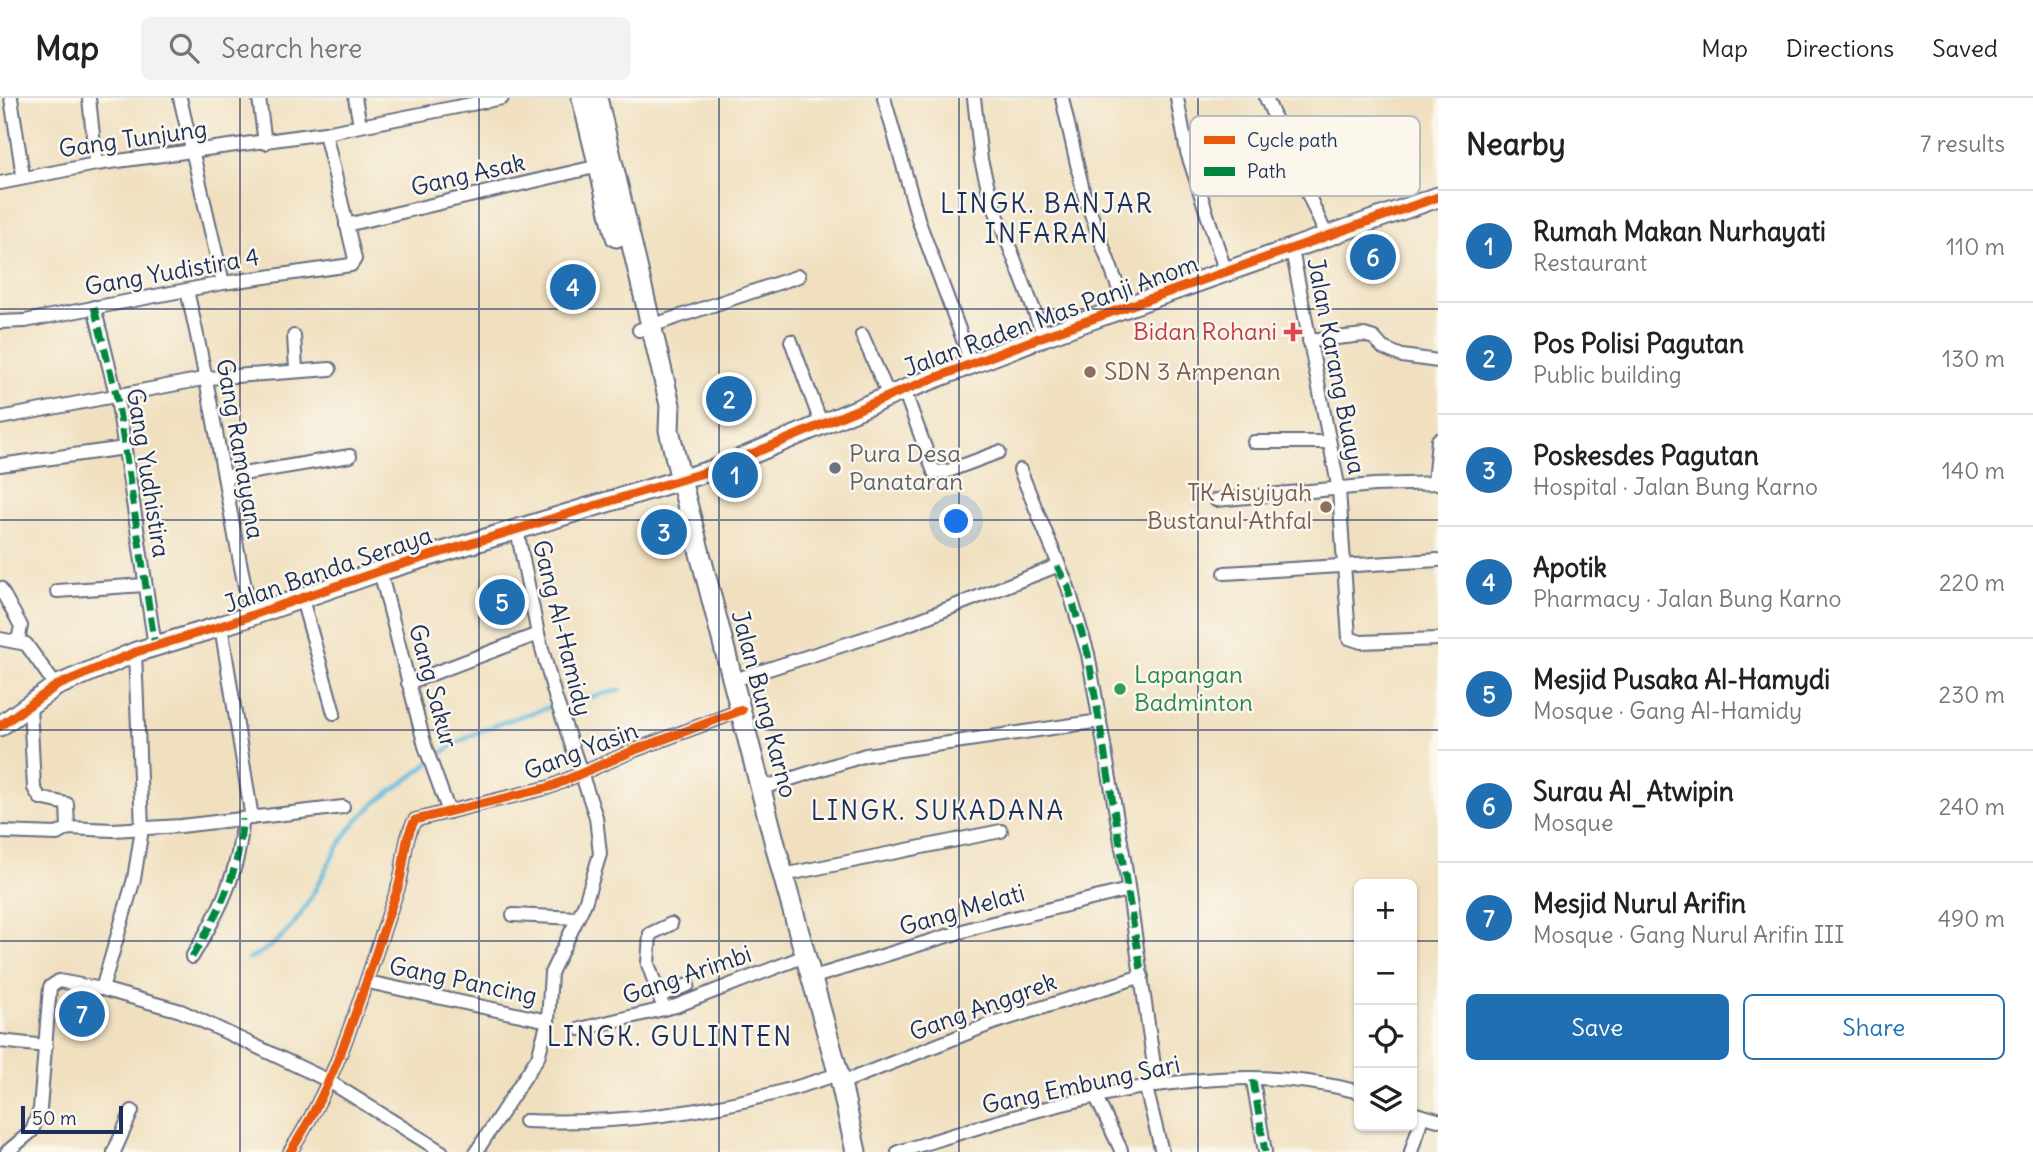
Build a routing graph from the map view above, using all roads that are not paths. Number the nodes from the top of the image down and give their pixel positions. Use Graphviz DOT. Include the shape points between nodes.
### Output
graph roads {
  1 [pos="11,98"];
  2 [pos="89,98"];
  3 [pos="180,98"];
  4 [pos="259,98"];
  5 [pos="355,98"];
  6 [pos="502,98"];
  7 [pos="582,98"];
  8 [pos="597,98"];
  9 [pos="884,98"];
  10 [pos="974,98"];
  11 [pos="1062,98"];
  12 [pos="1177,98"];
  13 [pos="1266,98"];
  14 [pos="437,104"];
  15 [pos="1274,116"];
  16 [pos="360,125"];
  17 [pos="325,133"];
  18 [pos="265,143"];
  19 [pos="191,152"];
  20 [pos="1190,161"];
  21 [pos="96,164"];
  22 [pos="599,166"];
  23 [pos="23,176"];
  24 [pos="0,183"];
  25 [pos="1201,196"];
  26 [pos="1309,196"];
  27 [pos="1438,197"];
  28 [pos="346,225"];
  29 [pos="1326,235"];
  30 [pos="1292,250"];
  31 [pos="1226,273"];
  32 [pos="799,276"];
  33 [pos="223,283"];
  34 [pos="187,291"];
  35 [pos="1125,306"];
  36 [pos="94,307"];
  37 [pos="0,321"];
  38 [pos="645,328"];
  39 [pos="862,335"];
  40 [pos="294,336"];
  41 [pos="1044,336"];
  42 [pos="790,341"];
  43 [pos="1310,341"];
  44 [pos="1438,360"];
  45 [pos="972,364"];
  46 [pos="296,369"];
  47 [pos="330,369"];
  48 [pos="208,378"];
  49 [pos="897,393"];
  50 [pos="117,398"];
  51 [pos="0,418"];
  52 [pos="821,424"];
  53 [pos="1438,440"];
  54 [pos="1254,442"];
  55 [pos="1329,442"];
  56 [pos="125,448"];
  57 [pos="999,452"];
  58 [pos="350,456"];
  59 [pos="0,464"];
  60 [pos="1020,470"];
  61 [pos="225,477"];
  62 [pos="681,480"];
  63 [pos="1436,483"];
  64 [pos="1339,490"];
  65 [pos="1216,500"];
  66 [pos="517,530"];
  67 [pos="1438,560"];
  68 [pos="1057,566"];
  69 [pos="1343,566"];
  70 [pos="380,571"];
  71 [pos="1225,573"];
  72 [pos="144,585"];
  73 [pos="0,588"];
  74 [pos="57,591"];
  75 [pos="302,598"];
  76 [pos="251,615"];
  77 [pos="221,626"];
  78 [pos="538,634"];
  79 [pos="0,639"];
  80 [pos="1438,639"];
  81 [pos="18,641"];
  82 [pos="155,646"];
  83 [pos="135,652"];
  84 [pos="734,680"];
  85 [pos="408,683"];
  86 [pos="56,687"];
  87 [pos="30,705"];
  88 [pos="742,710"];
  89 [pos="334,713"];
  90 [pos="1100,721"];
  91 [pos="0,726"];
  92 [pos="581,775"];
  93 [pos="762,788"];
  94 [pos="343,807"];
  95 [pos="449,812"];
  96 [pos="247,818"];
  97 [pos="68,828"];
  98 [pos="142,829"];
  99 [pos="1000,831"];
  100 [pos="0,832"];
  101 [pos="783,876"];
  102 [pos="1128,890"];
  103 [pos="513,915"];
  104 [pos="577,918"];
  105 [pos="671,924"];
  106 [pos="805,956"];
  107 [pos="192,957"];
  108 [pos="1142,976"];
  109 [pos="811,978"];
  110 [pos="368,982"];
  111 [pos="688,985"];
  112 [pos="102,989"];
  113 [pos="662,1003"];
  114 [pos="548,1021"];
  115 [pos="580,1028"];
  116 [pos="0,1041"];
  117 [pos="46,1046"];
  118 [pos="839,1078"];
  119 [pos="327,1080"];
  120 [pos="1253,1080"];
  121 [pos="1152,1087"];
  122 [pos="1354,1091"];
  123 [pos="1100,1106"];
  124 [pos="132,1111"];
  125 [pos="1417,1115"];
  126 [pos="1438,1120"];
  127 [pos="525,1121"];
  128 [pos="1414,1131"];
  129 [pos="1121,1150"];
  130 [pos="7,1152"];
  131 [pos="114,1152"];
  132 [pos="290,1152"];
  133 [pos="442,1152"];
  134 [pos="476,1152"];
  135 [pos="856,1152"];
  136 [pos="898,1152"];
  137 [pos="1162,1152"];
  138 [pos="1265,1152"];
  139 [pos="1411,1152"];
  1 -- 23 [label="street"];
  2 -- 21 [label="street"];
  3 -- 19 [label="street"];
  4 -- 18 [label="street"];
  5 -- 16 [label="street"];
  6 -- 14 [label="street, Gang Tunjung"];
  7 -- 22 [label="street, Jalan Bung Karno"];
  8 -- 38 [label="street, Jalan Bung Karno"];
  9 -- 45 [label="street" via="923,234"];
  10 -- 41 [label="street" via="991,199"];
  11 -- 35 [label="street" via="1084,195"];
  12 -- 20 [label="street"];
  13 -- 15 [label="street"];
  14 -- 16 [label="street, Gang Tunjung"];
  16 -- 17 [label="street, Gang Tunjung"];
  17 -- 18 [label="street, Gang Tunjung"];
  17 -- 28 [label="street"];
  18 -- 19 [label="street, Gang Tunjung"];
  19 -- 21 [label="street, Gang Tunjung"];
  19 -- 33 [label="street"];
  21 -- 23 [label="street, Gang Tunjung"];
  22 -- 28 [label="street, Gang Asak"];
  22 -- 38 [label="street, Jalan Bung Karno"];
  23 -- 24 [label="street, Gang Tunjung"];
  25 -- 31 [label="street"];
  26 -- 29 [label="street"];
  27 -- 29 [label="street, Jalan Raden Mas Panji Anom"];
  28 -- 33 [label="street, Gang Yudistira 4" via="355,258 351,265"];
  29 -- 30 [label="street, Jalan Raden Mas Panji Anom"];
  30 -- 31 [label="street, Jalan Raden Mas Panji Anom"];
  30 -- 43 [label="street, Jalan Karang Buaya"];
  31 -- 35 [label="street, Jalan Raden Mas Panji Anom"];
  32 -- 38 [label="street"];
  33 -- 34 [label="street, Gang Yudistira 4"];
  34 -- 36 [label="street, Gang Yudistira 4"];
  34 -- 48 [label="street, Gang Ramayana"];
  35 -- 41 [label="street, Jalan Raden Mas Panji Anom"];
  36 -- 37 [label="street, Gang Yudistira 4" via="25,321"];
  36 -- 50 [label="street, Gang Yudhistira"];
  38 -- 62 [label="street, Jalan Bung Karno" via="670,405 669,430"];
  39 -- 49 [label="street"];
  40 -- 46 [label="street"];
  41 -- 45 [label="street, Jalan Raden Mas Panji Anom"];
  42 -- 52 [label="street"];
  43 -- 44 [label="street" via="1364,335 1402,356"];
  43 -- 55 [label="street, Jalan Karang Buaya"];
  45 -- 49 [label="street, Jalan Raden Mas Panji Anom"];
  46 -- 47 [label="street"];
  46 -- 48 [label="street"];
  48 -- 50 [label="street"];
  48 -- 61 [label="street, Gang Ramayana"];
  49 -- 52 [label="street, Jalan Raden Mas Panji Anom"];
  49 -- 57 [label="street" via="934,472"];
  50 -- 51 [label="street"];
  50 -- 56 [label="street, Gang Yudhistira"];
  52 -- 62 [label="street, Jalan Raden Mas Panji Anom"];
  53 -- 63 [label="street"];
  54 -- 55 [label="street"];
  55 -- 64 [label="street, Jalan Karang Buaya"];
  56 -- 59 [label="street"];
  56 -- 72 [label="street, Gang Yudhistira"];
  58 -- 61 [label="street"];
  60 -- 68 [label="street"];
  61 -- 76 [label="street, Gang Ramayana"];
  62 -- 66 [label="street, Jalan Banda Seraya"];
  62 -- 84 [label="street, Jalan Bung Karno"];
  63 -- 64 [label="street"];
  64 -- 65 [label="street"];
  64 -- 69 [label="street, Jalan Karang Buaya"];
  66 -- 70 [label="street, Jalan Banda Seraya"];
  66 -- 78 [label="street, Gang Al-Hamidy"];
  67 -- 69 [label="street"];
  68 -- 84 [label="street" via="906,625"];
  68 -- 90 [label="street" via="1079,621"];
  69 -- 71 [label="street"];
  69 -- 80 [label="street, Jalan Karang Buaya" via="1347,629 1353,641"];
  70 -- 75 [label="street, Jalan Banda Seraya"];
  70 -- 85 [label="street, Gang Sakur"];
  72 -- 74 [label="street"];
  72 -- 82 [label="street, Gang Yudhistira"];
  73 -- 81 [label="street" via="21,626"];
  75 -- 76 [label="street, Jalan Banda Seraya"];
  75 -- 89 [label="street"];
  76 -- 77 [label="street, Jalan Banda Seraya"];
  77 -- 82 [label="street, Jalan Banda Seraya"];
  77 -- 96 [label="street"];
  78 -- 85 [label="street"];
  78 -- 92 [label="street, Gang Al-Hamidy"];
  79 -- 81 [label="street"];
  81 -- 86 [label="street" via="29,648"];
  82 -- 83 [label="street, Jalan Banda Seraya"];
  83 -- 86 [label="street, Jalan Banda Seraya"];
  83 -- 98 [label="street"];
  84 -- 88 [label="street, Jalan Bung Karno"];
  85 -- 95 [label="street, Gang Sakur"];
  86 -- 87 [label="street, Jalan Banda Seraya"];
  87 -- 91 [label="street, Jalan Banda Seraya"];
  87 -- 97 [label="street" via="34,789 40,798 67,804"];
  88 -- 92 [label="street, Gang Yasin"];
  88 -- 93 [label="street, Jalan Bung Karno"];
  90 -- 93 [label="street" via="866,755"];
  90 -- 102 [label="street"];
  92 -- 95 [label="street, Gang Yasin"];
  92 -- 104 [label="street, Gang Al-Hamidy" via="596,817 600,854"];
  93 -- 101 [label="street, Jalan Bung Karno"];
  94 -- 96 [label="street"];
  95 -- 110 [label="street, Gang Yasin" via="415,820 411,827 403,870"];
  96 -- 98 [label="street"];
  96 -- 107 [label="street" via="227,892"];
  97 -- 98 [label="street"];
  97 -- 100 [label="street" via="57,834"];
  98 -- 112 [label="street" via="134,879"];
  99 -- 101 [label="street"];
  101 -- 106 [label="street, Jalan Bung Karno"];
  102 -- 108 [label="street"];
  102 -- 109 [label="street, Gang Melati" via="976,927"];
  103 -- 104 [label="street"];
  104 -- 114 [label="street, Gang Al-Hamidy" via="551,974"];
  105 -- 113 [label="street" via="650,934 648,964"];
  106 -- 109 [label="street, Jalan Bung Karno"];
  106 -- 113 [label="street, Gang Arimbi"];
  108 -- 118 [label="street, Gang Anggrek"];
  108 -- 121 [label="street"];
  109 -- 118 [label="street, Jalan Bung Karno"];
  110 -- 114 [label="street, Gang Pancing"];
  110 -- 119 [label="street"];
  111 -- 113 [label="street"];
  112 -- 117 [label="street" via="60,981 50,987"];
  112 -- 119 [label="street" via="181,1011"];
  113 -- 115 [label="street, Gang Arimbi"];
  114 -- 134 [label="street, Gang Al-Hamidy" via="535,1064"];
  116 -- 117 [label="street"];
  117 -- 130 [label="street" via="37,1119 26,1138"];
  118 -- 127 [label="street, Gang Anggrek" via="643,1119"];
  118 -- 135 [label="street, Jalan Bung Karno"];
  119 -- 132 [label="street" via="306,1129"];
  119 -- 133 [label="street"];
  120 -- 121 [label="street, Gang Embung Sari"];
  120 -- 122 [label="street, Gang Embung Sari" via="1305,1080"];
  120 -- 138 [label="street"];
  121 -- 123 [label="street, Gang Embung Sari"];
  121 -- 137 [label="street"];
  123 -- 129 [label="street"];
  123 -- 136 [label="street, Gang Embung Sari"];
  124 -- 131 [label="street"];
  125 -- 126 [label="street"];
  128 -- 139 [label="street"];
}
